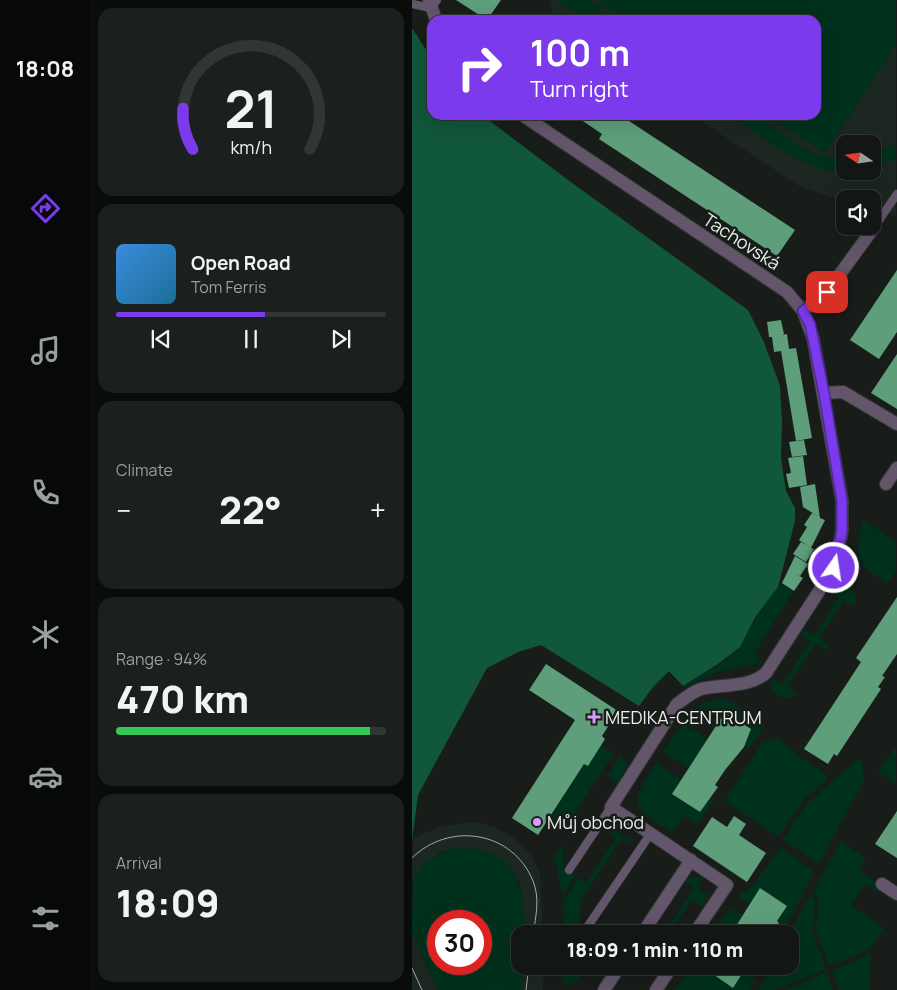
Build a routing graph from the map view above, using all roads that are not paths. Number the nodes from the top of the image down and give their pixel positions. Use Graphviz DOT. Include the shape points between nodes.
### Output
graph roads {
  1 [pos="412,4"];
  2 [pos="434,7"];
  3 [pos="529,120"];
  4 [pos="896,194"];
  5 [pos="881,217"];
  6 [pos="868,235"];
  7 [pos="803,311"];
  8 [pos="824,393"];
  9 [pos="896,424"];
  10 [pos="896,468"];
  11 [pos="886,484"];
  12 [pos="611,807"];
  13 [pos="651,833"];
  14 [pos="691,860"];
  15 [pos="569,870"];
  16 [pos="882,884"];
  17 [pos="896,894"];
  18 [pos="589,925"];
  19 [pos="648,925"];
  20 [pos="700,925"];
  21 [pos="614,975"];
  22 [pos="666,975"];
  23 [pos="604,990"];
  24 [pos="656,990"];
  1 -- 2 [label="lane"];
  3 -- 7 [label="street, Tachovská" via="787,292"];
  4 -- 5 [label="lane"];
  6 -- 7 [label="street" via="827,292"];
  7 -- 8 [label="street, Tachovská" via="811,331"];
  8 -- 9 [label="street" via="843,392"];
  8 -- 12 [label="street, Tachovská" via="842,508 842,531 834,568 766,673 749,682 702,689 677,704"];
  10 -- 11 [label="street"];
  12 -- 13 [label="street"];
  12 -- 15 [label="lane"];
  13 -- 14 [label="street"];
  13 -- 18 [label="lane"];
  14 -- 19 [label="street"];
  14 -- 20 [label="street" via="727,885"];
  16 -- 17 [label="street"];
  21 -- 23 [label="street"];
  22 -- 24 [label="street"];
}
